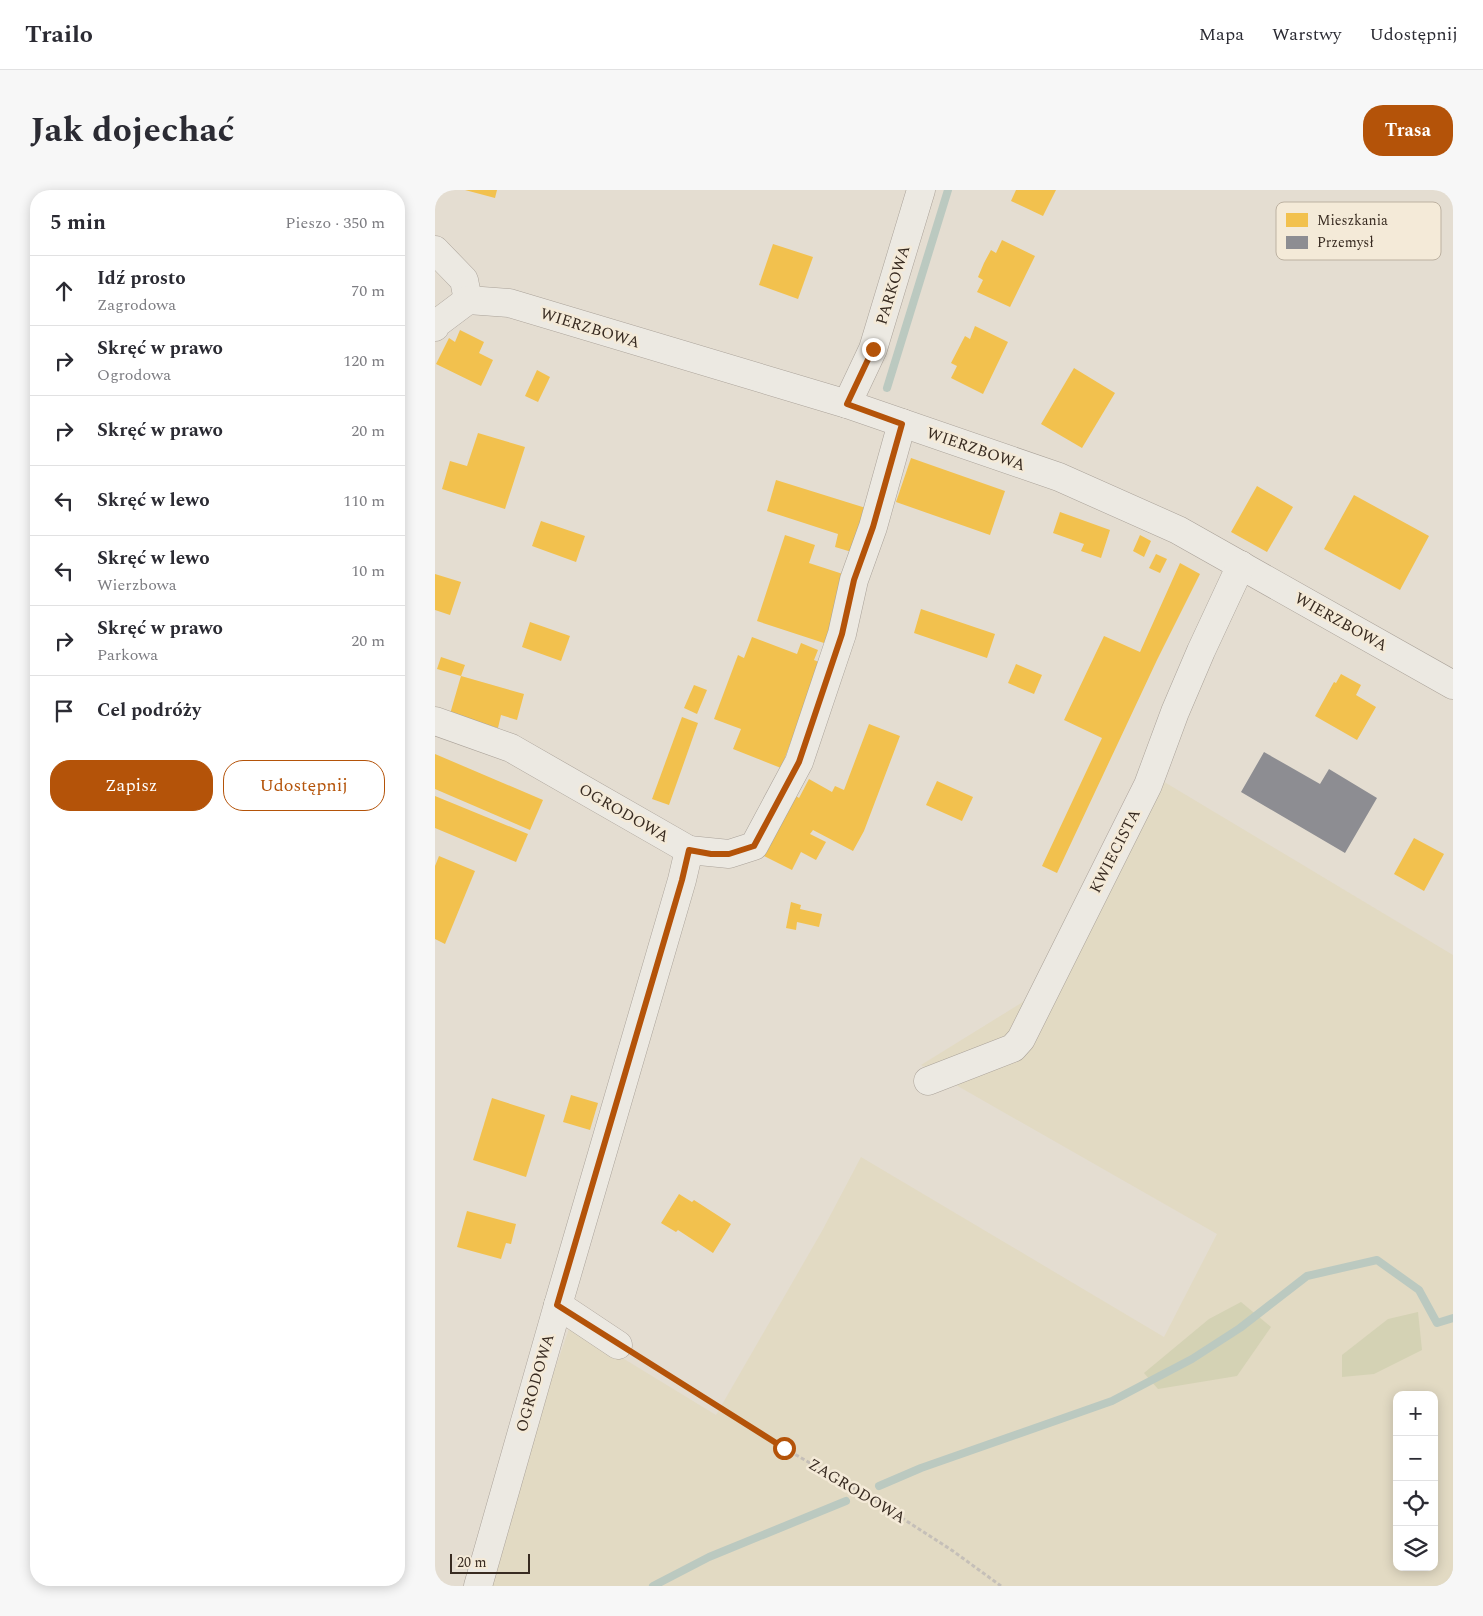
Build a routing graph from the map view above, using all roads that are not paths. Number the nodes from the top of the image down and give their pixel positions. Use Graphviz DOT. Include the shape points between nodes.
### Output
graph roads {
  1 [pos="921,190"];
  2 [pos="435,250"];
  3 [pos="468,300"];
  4 [pos="435,327"];
  5 [pos="847,404"];
  6 [pos="902,424"];
  7 [pos="1241,565"];
  8 [pos="1453,685"];
  9 [pos="435,721"];
  10 [pos="689,850"];
  11 [pos="928,1081"];
  12 [pos="557,1305"];
  13 [pos="618,1344"];
  14 [pos="478,1586"];
  1 -- 5 [label="street, PARKOWA" via="873,349"];
  2 -- 3 [label="street" via="464,280"];
  3 -- 4 [label="street"];
  3 -- 5 [label="street, WIERZBOWA" via="509,303"];
  5 -- 6 [label="street, WIERZBOWA"];
  6 -- 7 [label="street, WIERZBOWA" via="1059,477 1178,530"];
  6 -- 10 [label="street" via="873,527 854,580 842,634 799,762 754,846 729,854"];
  7 -- 8 [label="street, WIERZBOWA"];
  7 -- 11 [label="street, KWIECISTA" via="1175,712 1148,785 1021,1039 1013,1048"];
  9 -- 10 [label="street, OGRODOWA" via="511,748"];
  10 -- 12 [label="street, OGRODOWA"];
  12 -- 13 [label="street"];
  12 -- 14 [label="street, OGRODOWA"];
}
